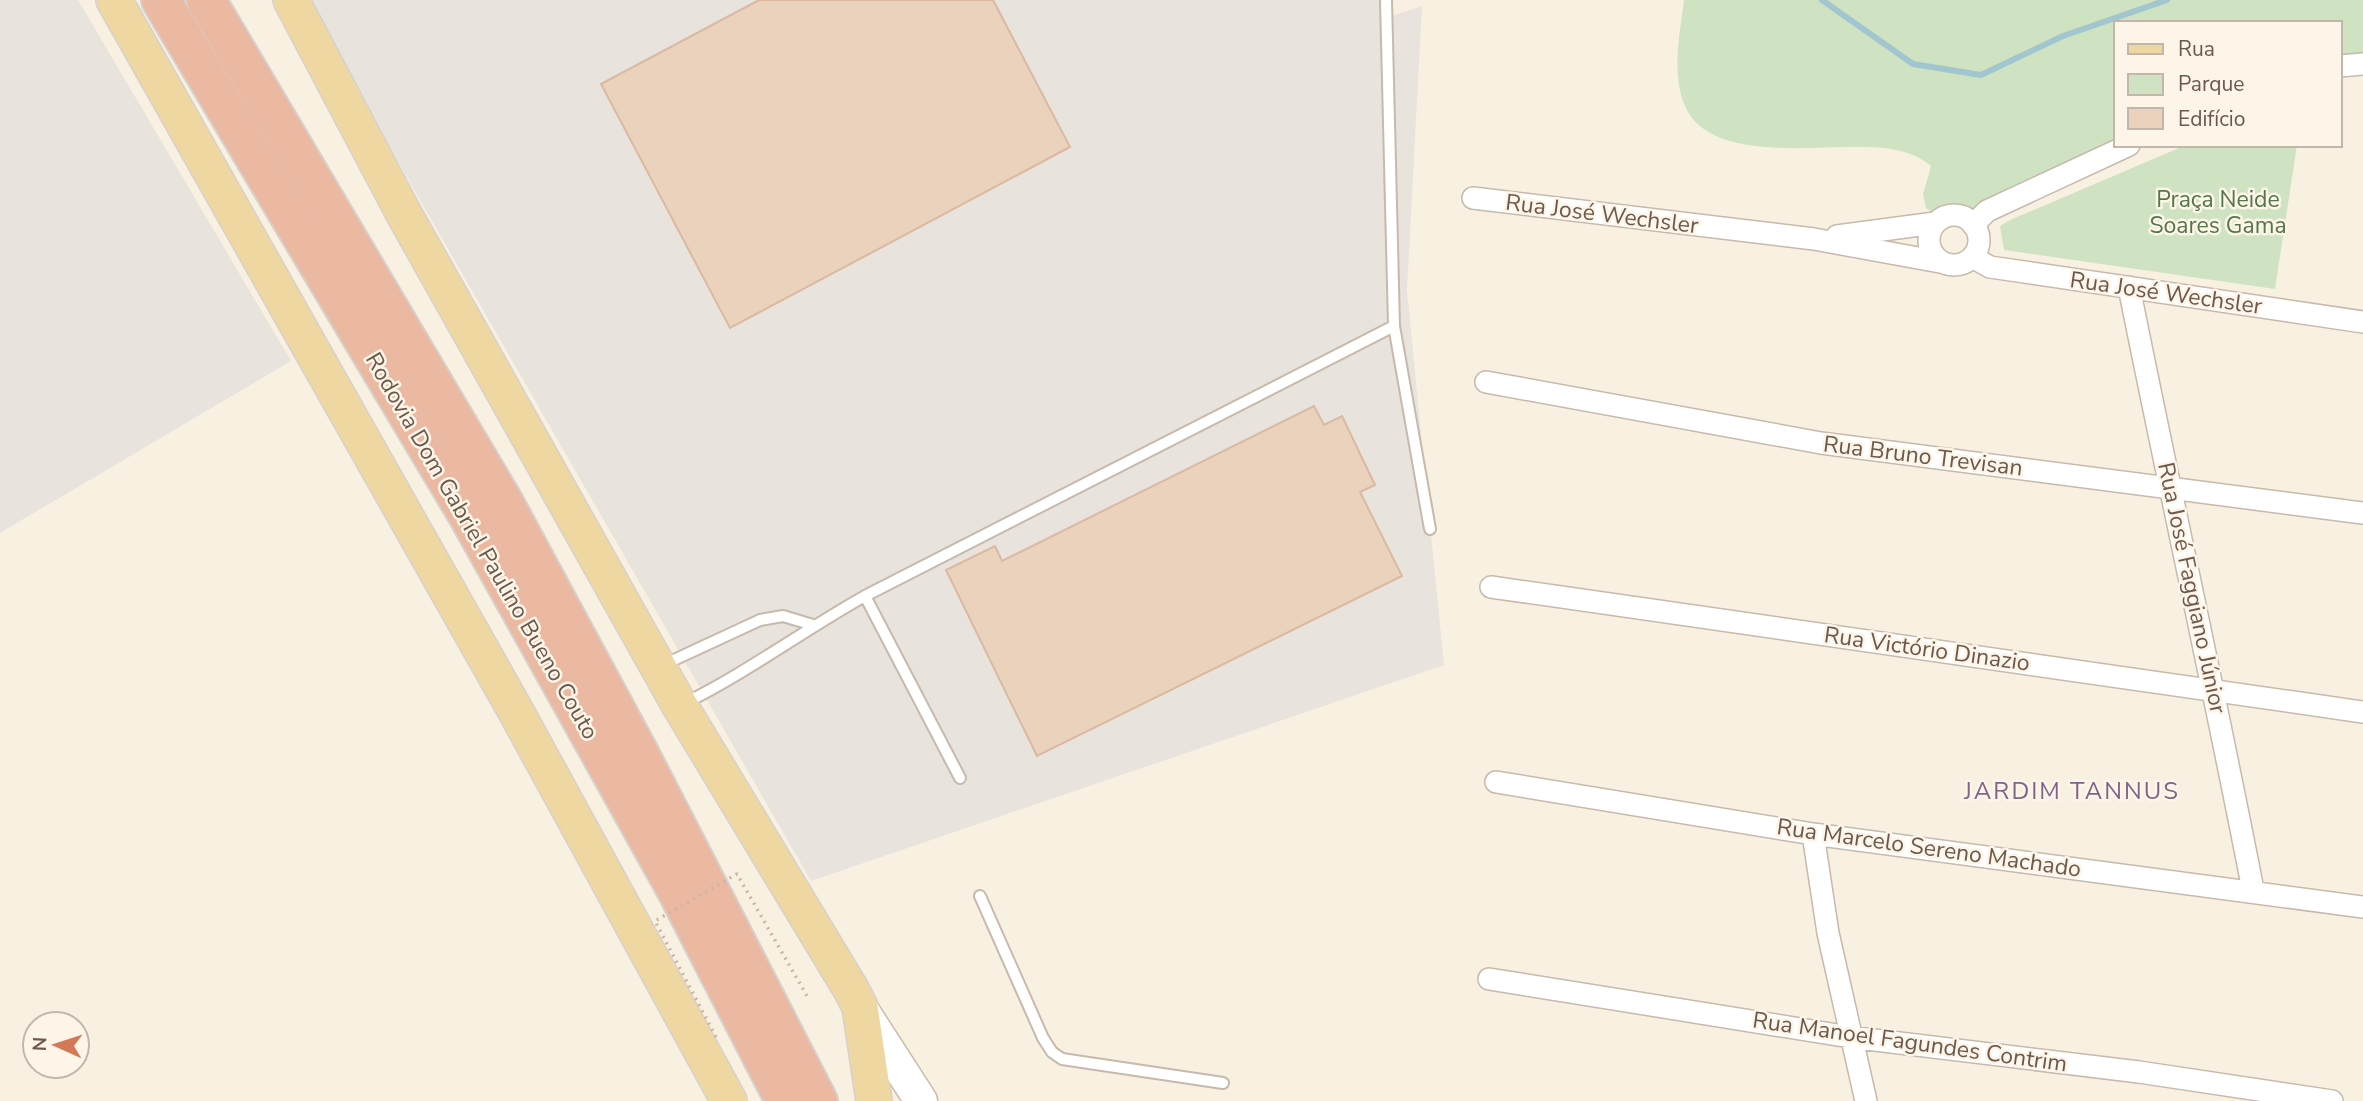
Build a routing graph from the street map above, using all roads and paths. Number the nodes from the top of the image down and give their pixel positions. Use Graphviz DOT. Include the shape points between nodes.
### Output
graph roads {
  1 [pos="114,0"];
  2 [pos="161,0"];
  3 [pos="206,0"];
  4 [pos="291,0"];
  5 [pos="1386,0"];
  6 [pos="2363,64"];
  7 [pos="2342,66"];
  8 [pos="2125,147"];
  9 [pos="1474,198"];
  10 [pos="1935,223"];
  11 [pos="1973,225"];
  12 [pos="1814,239"];
  13 [pos="1972,257"];
  14 [pos="1940,261"];
  15 [pos="2129,287"];
  16 [pos="2363,322"];
  17 [pos="1394,326"];
  18 [pos="1486,382"];
  19 [pos="2169,487"];
  20 [pos="2363,513"];
  21 [pos="1430,529"];
  22 [pos="1492,587"];
  23 [pos="865,596"];
  24 [pos="813,625"];
  25 [pos="658,667"];
  26 [pos="2215,691"];
  27 [pos="680,706"];
  28 [pos="2363,712"];
  29 [pos="960,778"];
  30 [pos="1496,782"];
  31 [pos="1813,834"];
  32 [pos="2253,890"];
  33 [pos="980,896"];
  34 [pos="2363,906"];
  35 [pos="1489,979"];
  36 [pos="807,996"];
  37 [pos="860,1007"];
  38 [pos="716,1037"];
  39 [pos="1850,1037"];
  40 [pos="1223,1083"];
  41 [pos="729,1101"];
  42 [pos="785,1101"];
  43 [pos="818,1101"];
  44 [pos="874,1101"];
  45 [pos="921,1101"];
  46 [pos="1866,1101"];
  47 [pos="2332,1101"];
  1 -- 41 [label="main road" via="521,720"];
  2 -- 42 [label="highway, Rodovia Dom Gabriel Paulino Bueno Couto" via="482,541 694,922"];
  3 -- 43 [label="highway, Rodovia Dom Gabriel Paulino Bueno Couto" via="504,503"];
  4 -- 25 [label="main road" via="404,214"];
  5 -- 17 [label="lane"];
  6 -- 7 [label="street"];
  8 -- 11 [label="street" via="1987,211"];
  9 -- 12 [label="street, Rua José Wechsler"];
  10 -- 11 [label="street" via="1950,215"];
  10 -- 12 [label="street, Rua José Wechsler"];
  10 -- 14 [label="street" via="1928,239"];
  11 -- 13 [label="street" via="1979,242"];
  12 -- 14 [label="street, Rua José Wechsler"];
  13 -- 14 [label="street" via="1957,265"];
  13 -- 15 [label="street, Rua José Wechsler" via="1990,267"];
  15 -- 16 [label="street, Rua José Wechsler"];
  15 -- 19 [label="street, Rua José Faggiano Júnior"];
  17 -- 21 [label="lane"];
  17 -- 23 [label="lane"];
  18 -- 19 [label="street, Rua Bruno Trevisan" via="1821,443"];
  19 -- 20 [label="street, Rua Bruno Trevisan"];
  19 -- 26 [label="street, Rua José Faggiano Júnior"];
  22 -- 26 [label="street, Rua Victório Dinazio"];
  23 -- 24 [label="lane"];
  23 -- 29 [label="lane"];
  24 -- 25 [label="lane" via="783,616 760,620"];
  24 -- 27 [label="lane" via="734,679"];
  25 -- 27 [label="main road"];
  26 -- 28 [label="street, Rua Victório Dinazio"];
  26 -- 32 [label="street, Rua José Faggiano Júnior"];
  27 -- 37 [label="main road"];
  30 -- 31 [label="street, Rua Marcelo Sereno Machado"];
  31 -- 32 [label="street, Rua Marcelo Sereno Machado"];
  31 -- 39 [label="street"];
  32 -- 34 [label="street, Rua Marcelo Sereno Machado"];
  33 -- 40 [label="lane" via="1052,1052 1062,1059"];
  35 -- 39 [label="street, Rua Manoel Fagundes Contrim"];
  36 -- 38 [label="path, bridge" via="737,874 655,921"];
  37 -- 44 [label="main road"];
  37 -- 45 [label="main road"];
  39 -- 46 [label="street"];
  39 -- 47 [label="street, Rua Manoel Fagundes Contrim"];
}
